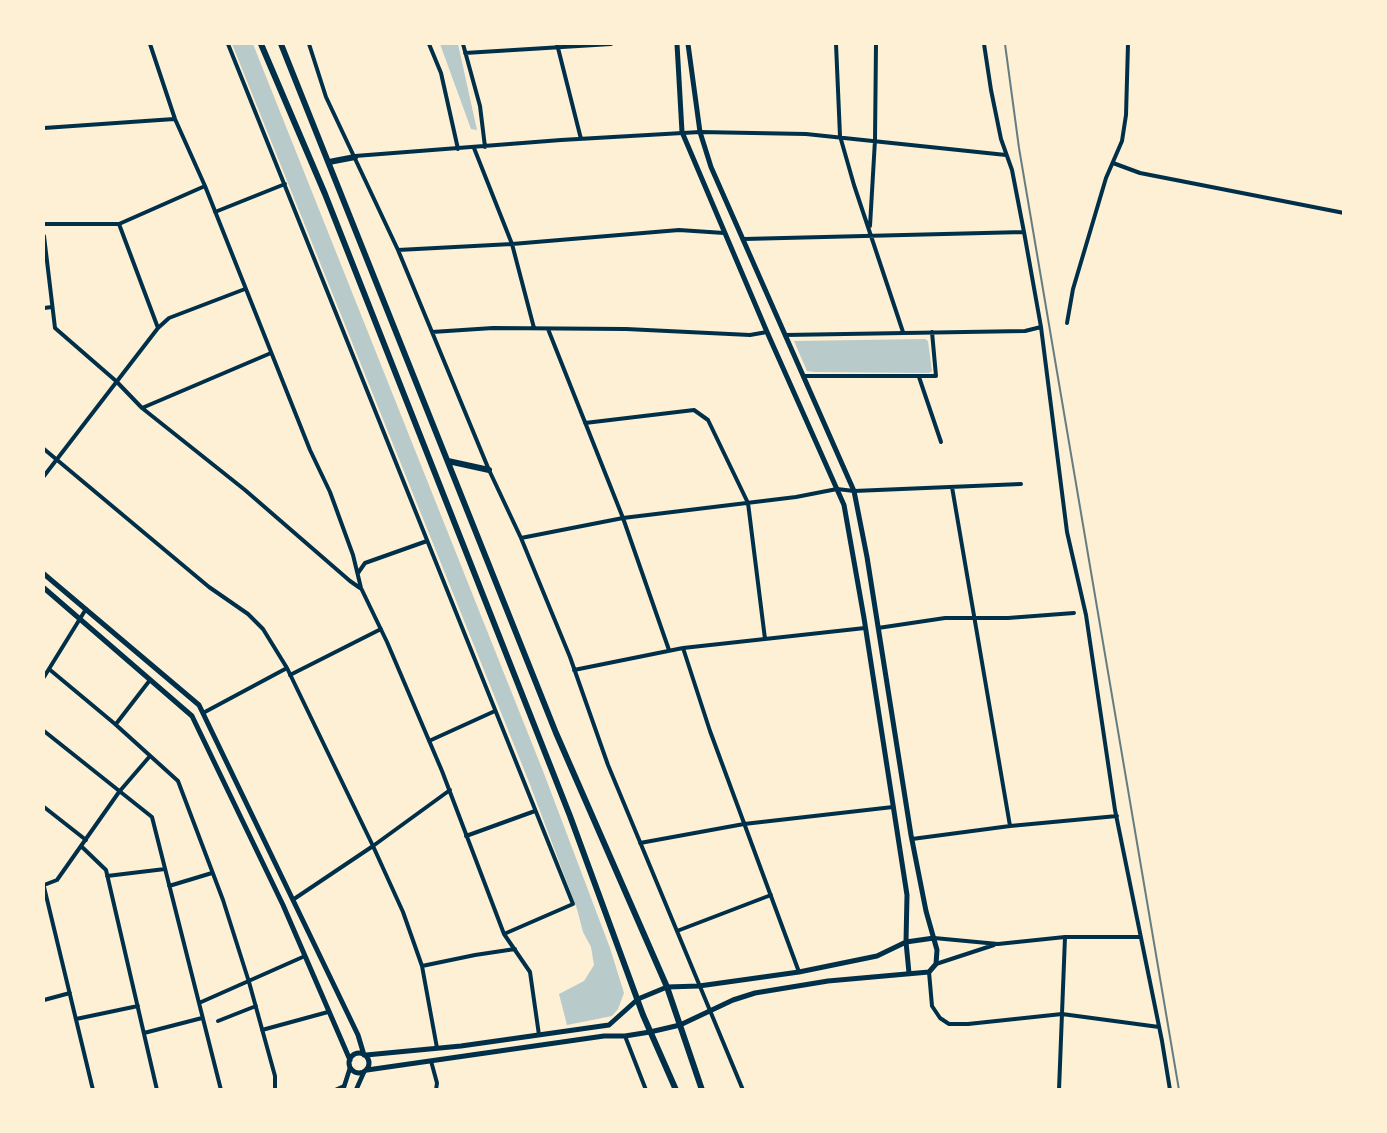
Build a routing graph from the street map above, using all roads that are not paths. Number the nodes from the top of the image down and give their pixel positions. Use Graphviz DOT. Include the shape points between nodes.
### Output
graph roads {
  1 [pos="150,44"];
  2 [pos="228,44"];
  3 [pos="261,44"];
  4 [pos="281,44"];
  5 [pos="309,44"];
  6 [pos="429,44"];
  7 [pos="463,44"];
  8 [pos="611,44"];
  9 [pos="677,44"];
  10 [pos="688,44"];
  11 [pos="836,44"];
  12 [pos="876,44"];
  13 [pos="984,44"];
  14 [pos="1128,44"];
  15 [pos="558,45"];
  16 [pos="465,53"];
  17 [pos="175,119"];
  18 [pos="44,128"];
  19 [pos="682,132"];
  20 [pos="700,132"];
  21 [pos="840,136"];
  22 [pos="581,139"];
  23 [pos="875,140"];
  24 [pos="484,147"];
  25 [pos="474,148"];
  26 [pos="459,149"];
  27 [pos="1006,155"];
  28 [pos="355,157"];
  29 [pos="329,162"];
  30 [pos="1113,163"];
  31 [pos="285,184"];
  32 [pos="204,186"];
  33 [pos="215,212"];
  34 [pos="1344,213"];
  35 [pos="44,224"];
  36 [pos="119,224"];
  37 [pos="870,232"];
  38 [pos="1024,232"];
  39 [pos="724,233"];
  40 [pos="44,236"];
  41 [pos="744,239"];
  42 [pos="512,244"];
  43 [pos="398,250"];
  44 [pos="245,289"];
  45 [pos="52,307"];
  46 [pos="44,308"];
  47 [pos="1067,323"];
  48 [pos="1041,327"];
  49 [pos="158,328"];
  50 [pos="534,328"];
  51 [pos="548,328"];
  52 [pos="432,332"];
  53 [pos="767,332"];
  54 [pos="903,332"];
  55 [pos="932,332"];
  56 [pos="784,335"];
  57 [pos="271,353"];
  58 [pos="802,376"];
  59 [pos="920,377"];
  60 [pos="116,381"];
  61 [pos="142,408"];
  62 [pos="585,423"];
  63 [pos="941,442"];
  64 [pos="44,448"];
  65 [pos="57,459"];
  66 [pos="448,462"];
  67 [pos="489,470"];
  68 [pos="44,476"];
  69 [pos="1021,484"];
  70 [pos="952,487"];
  71 [pos="837,489"];
  72 [pos="854,491"];
  73 [pos="748,502"];
  74 [pos="623,518"];
  75 [pos="521,538"];
  76 [pos="427,541"];
  77 [pos="357,573"];
  78 [pos="44,574"];
  79 [pos="44,588"];
  80 [pos="361,588"];
  81 [pos="86,608"];
  82 [pos="1074,613"];
  83 [pos="976,618"];
  84 [pos="79,619"];
  85 [pos="866,627"];
  86 [pos="878,628"];
  87 [pos="381,629"];
  88 [pos="765,639"];
  89 [pos="683,648"];
  90 [pos="669,650"];
  91 [pos="286,668"];
  92 [pos="49,669"];
  93 [pos="574,670"];
  94 [pos="290,675"];
  95 [pos="44,677"];
  96 [pos="150,679"];
  97 [pos="495,711"];
  98 [pos="203,712"];
  99 [pos="115,724"];
  100 [pos="44,731"];
  101 [pos="429,741"];
  102 [pos="150,756"];
  103 [pos="450,790"];
  104 [pos="119,792"];
  105 [pos="44,807"];
  106 [pos="893,807"];
  107 [pos="535,811"];
  108 [pos="1117,816"];
  109 [pos="744,824"];
  110 [pos="1010,826"];
  111 [pos="466,836"];
  112 [pos="911,839"];
  113 [pos="86,840"];
  114 [pos="640,843"];
  115 [pos="81,846"];
  116 [pos="373,846"];
  117 [pos="165,869"];
  118 [pos="212,873"];
  119 [pos="107,876"];
  120 [pos="44,886"];
  121 [pos="169,886"];
  122 [pos="771,895"];
  123 [pos="294,899"];
  124 [pos="677,931"];
  125 [pos="504,934"];
  126 [pos="1065,937"];
  127 [pos="1141,937"];
  128 [pos="934,938"];
  129 [pos="906,942"];
  130 [pos="998,944"];
  131 [pos="515,949"];
  132 [pos="306,956"];
  133 [pos="936,964"];
  134 [pos="422,966"];
  135 [pos="799,972"];
  136 [pos="929,972"];
  137 [pos="909,973"];
  138 [pos="249,982"];
  139 [pos="667,987"];
  140 [pos="699,987"];
  141 [pos="70,993"];
  142 [pos="638,999"];
  143 [pos="44,1000"];
  144 [pos="199,1003"];
  145 [pos="138,1006"];
  146 [pos="256,1006"];
  147 [pos="710,1011"];
  148 [pos="328,1012"];
  149 [pos="1062,1014"];
  150 [pos="202,1018"];
  151 [pos="76,1019"];
  152 [pos="218,1021"];
  153 [pos="680,1025"];
  154 [pos="1159,1027"];
  155 [pos="262,1030"];
  156 [pos="650,1032"];
  157 [pos="144,1033"];
  158 [pos="539,1035"];
  159 [pos="625,1036"];
  160 [pos="437,1048"];
  161 [pos="365,1055"];
  162 [pos="350,1060"];
  163 [pos="430,1061"];
  164 [pos="350,1068"];
  165 [pos="365,1071"];
  166 [pos="343,1088"];
  167 [pos="93,1089"];
  168 [pos="157,1089"];
  169 [pos="221,1089"];
  170 [pos="275,1089"];
  171 [pos="335,1089"];
  172 [pos="356,1089"];
  173 [pos="436,1089"];
  174 [pos="646,1089"];
  175 [pos="676,1089"];
  176 [pos="702,1089"];
  177 [pos="743,1089"];
  178 [pos="1059,1089"];
  179 [pos="1170,1089"];
  1 -- 17 [label="street"];
  2 -- 31 [label="street"];
  3 -- 142 [label="highway" via="544,750"];
  4 -- 29 [label="highway"];
  5 -- 28 [label="street" via="326,97"];
  6 -- 26 [label="street" via="441,73"];
  7 -- 16 [label="street"];
  8 -- 15 [label="street"];
  9 -- 19 [label="main road"];
  10 -- 20 [label="main road"];
  11 -- 21 [label="street"];
  12 -- 23 [label="street"];
  13 -- 27 [label="street"];
  14 -- 30 [label="street" via="1126,115"];
  15 -- 16 [label="street"];
  15 -- 22 [label="street"];
  16 -- 24 [label="street" via="480,106"];
  17 -- 18 [label="street"];
  17 -- 32 [label="street"];
  19 -- 20 [label="street"];
  19 -- 22 [label="street"];
  19 -- 39 [label="main road"];
  20 -- 21 [label="street"];
  20 -- 41 [label="main road" via="720,192"];
  21 -- 23 [label="street"];
  21 -- 37 [label="street"];
  22 -- 24 [label="street"];
  23 -- 27 [label="street"];
  23 -- 37 [label="street"];
  24 -- 25 [label="street"];
  25 -- 26 [label="street"];
  25 -- 42 [label="street"];
  26 -- 28 [label="street"];
  27 -- 38 [label="street"];
  28 -- 29 [label="highway"];
  28 -- 43 [label="street"];
  29 -- 66 [label="highway"];
  30 -- 34 [label="street" via="1140,173"];
  30 -- 47 [label="street" via="1073,289"];
  31 -- 33 [label="street"];
  31 -- 76 [label="street"];
  32 -- 33 [label="street"];
  32 -- 36 [label="street"];
  33 -- 44 [label="street"];
  35 -- 36 [label="street"];
  36 -- 49 [label="street"];
  37 -- 38 [label="street"];
  37 -- 41 [label="street"];
  37 -- 54 [label="street"];
  38 -- 48 [label="street"];
  39 -- 42 [label="street" via="679,230"];
  39 -- 53 [label="main road"];
  40 -- 45 [label="street"];
  41 -- 56 [label="main road"];
  42 -- 43 [label="street"];
  42 -- 50 [label="street"];
  43 -- 52 [label="street"];
  44 -- 49 [label="street" via="169,318"];
  44 -- 57 [label="street"];
  45 -- 46 [label="street"];
  45 -- 60 [label="street" via="55,328"];
  48 -- 55 [label="street" via="1025,331"];
  48 -- 108 [label="street" via="1067,532 1086,615"];
  49 -- 60 [label="street"];
  50 -- 51 [label="street"];
  50 -- 52 [label="street"];
  51 -- 53 [label="street"];
  51 -- 62 [label="street"];
  52 -- 67 [label="street"];
  53 -- 71 [label="main road"];
  54 -- 55 [label="street"];
  54 -- 56 [label="street"];
  55 -- 59 [label="street" via="936,376"];
  56 -- 58 [label="main road"];
  57 -- 61 [label="street"];
  57 -- 77 [label="street" via="330,492"];
  58 -- 59 [label="street"];
  58 -- 72 [label="main road"];
  59 -- 63 [label="street"];
  60 -- 61 [label="street"];
  60 -- 65 [label="street"];
  61 -- 80 [label="street"];
  62 -- 73 [label="street" via="694,410 708,420"];
  62 -- 74 [label="street"];
  64 -- 65 [label="street"];
  65 -- 68 [label="street"];
  65 -- 91 [label="street" via="209,587 248,614 263,629"];
  66 -- 67 [label="highway"];
  66 -- 139 [label="highway" via="556,734"];
  67 -- 75 [label="street"];
  69 -- 70 [label="street"];
  70 -- 72 [label="street"];
  70 -- 83 [label="street"];
  71 -- 72 [label="street"];
  71 -- 73 [label="street"];
  71 -- 85 [label="main road" via="844,505"];
  72 -- 86 [label="main road"];
  73 -- 74 [label="street"];
  73 -- 88 [label="street"];
  74 -- 75 [label="street"];
  74 -- 90 [label="street"];
  75 -- 93 [label="street"];
  76 -- 77 [label="street" via="365,563"];
  76 -- 97 [label="street"];
  77 -- 80 [label="street"];
  78 -- 81 [label="main road"];
  79 -- 84 [label="main road"];
  80 -- 87 [label="street"];
  81 -- 84 [label="street"];
  81 -- 98 [label="main road"];
  82 -- 83 [label="street"];
  83 -- 86 [label="street" via="945,618"];
  83 -- 110 [label="street"];
  84 -- 92 [label="street"];
  84 -- 96 [label="main road"];
  85 -- 88 [label="street"];
  85 -- 106 [label="main road"];
  86 -- 112 [label="main road"];
  87 -- 94 [label="street"];
  87 -- 101 [label="street"];
  88 -- 89 [label="street"];
  89 -- 90 [label="street"];
  89 -- 109 [label="street"];
  90 -- 93 [label="street"];
  91 -- 94 [label="street"];
  91 -- 98 [label="street"];
  92 -- 95 [label="street"];
  92 -- 99 [label="street"];
  93 -- 114 [label="street"];
  94 -- 116 [label="street"];
  96 -- 99 [label="street"];
  96 -- 132 [label="main road" via="192,716"];
  97 -- 101 [label="street"];
  97 -- 107 [label="street"];
  98 -- 123 [label="main road"];
  99 -- 102 [label="street"];
  100 -- 104 [label="street"];
  101 -- 103 [label="street"];
  102 -- 104 [label="street"];
  102 -- 118 [label="street" via="178,781"];
  103 -- 111 [label="street"];
  103 -- 116 [label="street"];
  104 -- 113 [label="street"];
  104 -- 117 [label="street" via="152,817"];
  105 -- 113 [label="street"];
  106 -- 109 [label="street"];
  106 -- 129 [label="main road" via="906,895"];
  107 -- 111 [label="street"];
  107 -- 125 [label="street" via="573,904"];
  108 -- 110 [label="street"];
  108 -- 127 [label="street"];
  109 -- 114 [label="street"];
  109 -- 122 [label="street"];
  110 -- 112 [label="street"];
  111 -- 125 [label="street"];
  112 -- 128 [label="main road"];
  113 -- 115 [label="street"];
  114 -- 124 [label="street"];
  115 -- 119 [label="street" via="106,870"];
  115 -- 120 [label="street" via="57,880"];
  116 -- 123 [label="street"];
  116 -- 134 [label="street"];
  117 -- 119 [label="street"];
  117 -- 121 [label="street"];
  118 -- 121 [label="street"];
  118 -- 138 [label="street"];
  119 -- 145 [label="street"];
  120 -- 141 [label="street"];
  121 -- 144 [label="street"];
  122 -- 124 [label="street"];
  122 -- 135 [label="street"];
  123 -- 161 [label="main road"];
  124 -- 140 [label="street"];
  125 -- 131 [label="street"];
  126 -- 127 [label="street"];
  126 -- 130 [label="street"];
  126 -- 149 [label="street"];
  127 -- 154 [label="street"];
  128 -- 129 [label="main road"];
  128 -- 130 [label="street"];
  128 -- 133 [label="main road" via="938,950"];
  129 -- 135 [label="main road" via="878,956"];
  129 -- 137 [label="main road"];
  130 -- 133 [label="street"];
  131 -- 134 [label="street"];
  131 -- 158 [label="street" via="530,972"];
  132 -- 138 [label="street"];
  132 -- 148 [label="main road"];
  133 -- 136 [label="main road"];
  134 -- 160 [label="street"];
  135 -- 140 [label="main road"];
  136 -- 137 [label="main road"];
  136 -- 149 [label="street" via="932,1006 949,1024"];
  137 -- 147 [label="main road" via="755,993"];
  138 -- 144 [label="street"];
  138 -- 146 [label="street"];
  139 -- 140 [label="main road"];
  139 -- 142 [label="main road"];
  139 -- 153 [label="highway"];
  140 -- 147 [label="street"];
  141 -- 143 [label="street"];
  141 -- 151 [label="street"];
  142 -- 156 [label="highway"];
  142 -- 158 [label="main road" via="609,1025"];
  144 -- 150 [label="street"];
  145 -- 151 [label="street"];
  145 -- 157 [label="street"];
  146 -- 152 [label="street"];
  146 -- 155 [label="street"];
  147 -- 153 [label="main road"];
  147 -- 177 [label="street"];
  148 -- 155 [label="street"];
  148 -- 162 [label="main road"];
  149 -- 154 [label="street"];
  149 -- 178 [label="street"];
  150 -- 157 [label="street"];
  150 -- 169 [label="street"];
  151 -- 167 [label="street"];
  153 -- 156 [label="main road"];
  153 -- 176 [label="highway"];
  154 -- 179 [label="street"];
  155 -- 170 [label="street"];
  156 -- 159 [label="main road"];
  156 -- 175 [label="highway"];
  157 -- 168 [label="street"];
  158 -- 160 [label="main road"];
  159 -- 163 [label="main road"];
  159 -- 174 [label="street"];
  160 -- 161 [label="main road"];
  161 -- 162 [label="main road" via="355,1054"];
  161 -- 165 [label="main road" via="369,1062"];
  162 -- 164 [label="main road"];
  163 -- 165 [label="main road"];
  163 -- 173 [label="street"];
  164 -- 165 [label="main road" via="356,1073"];
  164 -- 166 [label="street"];
  165 -- 172 [label="street"];
  166 -- 171 [label="street"];
}
